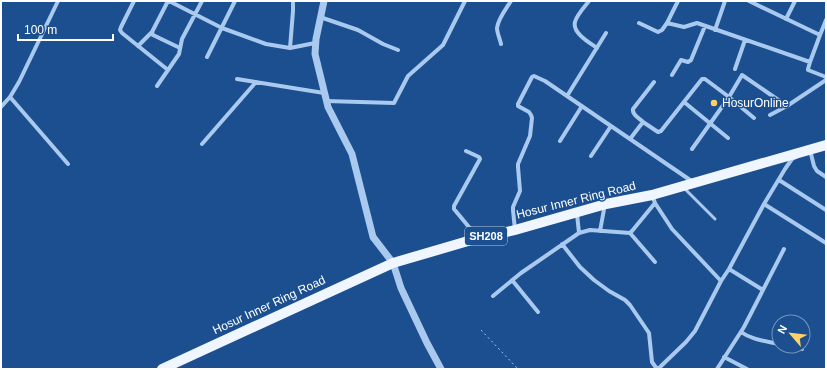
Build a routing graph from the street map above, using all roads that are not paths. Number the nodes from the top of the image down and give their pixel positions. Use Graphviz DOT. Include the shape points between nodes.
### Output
graph roads {
  1 [pos="58,1"];
  2 [pos="134,1"];
  3 [pos="169,1"];
  4 [pos="202,1"];
  5 [pos="235,1"];
  6 [pos="293,1"];
  7 [pos="324,1"];
  8 [pos="465,1"];
  9 [pos="511,1"];
  10 [pos="589,1"];
  11 [pos="678,1"];
  12 [pos="725,1"];
  13 [pos="749,1"];
  14 [pos="795,1"];
  15 [pos="195,14"];
  16 [pos="320,17"];
  17 [pos="786,19"];
  18 [pos="826,20"];
  19 [pos="639,23"];
  20 [pos="667,23"];
  21 [pos="705,26"];
  22 [pos="222,28"];
  23 [pos="715,30"];
  24 [pos="152,32"];
  25 [pos="606,33"];
  26 [pos="820,35"];
  27 [pos="745,40"];
  28 [pos="316,43"];
  29 [pos="501,44"];
  30 [pos="138,46"];
  31 [pos="180,48"];
  32 [pos="290,48"];
  33 [pos="597,48"];
  34 [pos="398,50"];
  35 [pos="207,57"];
  36 [pos="810,62"];
  37 [pos="735,69"];
  38 [pos="168,70"];
  39 [pos="672,75"];
  40 [pos="826,77"];
  41 [pos="237,79"];
  42 [pos="826,80"];
  43 [pos="256,82"];
  44 [pos="654,82"];
  45 [pos="157,86"];
  46 [pos="324,93"];
  47 [pos="567,96"];
  48 [pos="10,97"];
  49 [pos="729,97"];
  50 [pos="326,101"];
  51 [pos="684,102"];
  52 [pos="582,106"];
  53 [pos="788,106"];
  54 [pos="1,107"];
  55 [pos="770,115"];
  56 [pos="754,118"];
  57 [pos="643,122"];
  58 [pos="710,123"];
  59 [pos="611,126"];
  60 [pos="728,138"];
  61 [pos="630,139"];
  62 [pos="560,141"];
  63 [pos="202,144"];
  64 [pos="826,145"];
  65 [pos="692,149"];
  66 [pos="466,151"];
  67 [pos="807,151"];
  68 [pos="591,156"];
  69 [pos="68,164"];
  70 [pos="826,177"];
  71 [pos="779,180"];
  72 [pos="693,183"];
  73 [pos="682,186"];
  74 [pos="653,199"];
  75 [pos="606,204"];
  76 [pos="764,204"];
  77 [pos="826,210"];
  78 [pos="577,212"];
  79 [pos="715,219"];
  80 [pos="515,230"];
  81 [pos="600,231"];
  82 [pos="579,233"];
  83 [pos="630,233"];
  84 [pos="478,238"];
  85 [pos="826,242"];
  86 [pos="562,244"];
  87 [pos="784,249"];
  88 [pos="654,262"];
  89 [pos="393,263"];
  90 [pos="729,269"];
  91 [pos="512,280"];
  92 [pos="721,281"];
  93 [pos="763,290"];
  94 [pos="493,296"];
  95 [pos="538,312"];
  96 [pos="741,332"];
  97 [pos="771,342"];
  98 [pos="724,358"];
  99 [pos="162,369"];
  100 [pos="441,369"];
  101 [pos="658,369"];
  102 [pos="717,369"];
  103 [pos="747,369"];
  1 -- 48 [label="street"];
  2 -- 30 [label="street" via="120,30"];
  3 -- 15 [label="street"];
  3 -- 24 [label="street"];
  4 -- 15 [label="street"];
  5 -- 22 [label="street"];
  6 -- 32 [label="street"];
  7 -- 16 [label="street"];
  8 -- 50 [label="street" via="443,45 408,76 394,103"];
  9 -- 29 [label="street" via="497,30"];
  10 -- 33 [label="street" via="575,21 575,26 578,33"];
  11 -- 20 [label="street"];
  12 -- 23 [label="street"];
  13 -- 17 [label="street"];
  14 -- 17 [label="street"];
  15 -- 22 [label="street"];
  15 -- 31 [label="street"];
  16 -- 28 [label="street"];
  16 -- 34 [label="street" via="358,30"];
  17 -- 26 [label="street"];
  18 -- 26 [label="street"];
  19 -- 20 [label="street" via="658,32"];
  20 -- 21 [label="street" via="684,28 697,23"];
  21 -- 23 [label="street"];
  21 -- 39 [label="street" via="690,60 681,60"];
  22 -- 32 [label="street" via="266,44"];
  22 -- 35 [label="street"];
  23 -- 27 [label="street"];
  24 -- 30 [label="street"];
  24 -- 31 [label="street" via="153,35"];
  25 -- 33 [label="street"];
  26 -- 36 [label="street"];
  27 -- 36 [label="street"];
  27 -- 37 [label="street"];
  28 -- 32 [label="street"];
  28 -- 46 [label="street" via="315,54"];
  30 -- 38 [label="street"];
  31 -- 38 [label="street"];
  33 -- 47 [label="street"];
  36 -- 40 [label="street" via="808,70"];
  38 -- 45 [label="street"];
  41 -- 43 [label="street"];
  42 -- 53 [label="street"];
  43 -- 46 [label="street"];
  43 -- 63 [label="street"];
  44 -- 57 [label="street" via="632,111"];
  46 -- 50 [label="street"];
  47 -- 52 [label="street"];
  47 -- 80 [label="street" via="545,81 532,77 518,104 520,108 529,112 532,118 530,136 518,167 520,191 513,207"];
  48 -- 54 [label="street"];
  48 -- 69 [label="street"];
  49 -- 51 [label="street" via="702,79"];
  49 -- 53 [label="street" via="742,75"];
  49 -- 56 [label="street"];
  49 -- 58 [label="street"];
  50 -- 89 [label="street" via="352,154 373,237"];
  51 -- 57 [label="street" via="660,132"];
  51 -- 58 [label="street"];
  52 -- 59 [label="street"];
  52 -- 62 [label="street"];
  53 -- 55 [label="street"];
  57 -- 61 [label="street"];
  58 -- 60 [label="street"];
  58 -- 65 [label="street"];
  59 -- 61 [label="street"];
  59 -- 68 [label="street"];
  61 -- 72 [label="street"];
  64 -- 67 [label="main road, Hosur Inner Ring Road / SH208"];
  66 -- 84 [label="street" via="480,159 454,209"];
  67 -- 70 [label="street" via="817,171"];
  67 -- 71 [label="street" via="792,160"];
  67 -- 72 [label="main road, Hosur Inner Ring Road / SH208"];
  71 -- 76 [label="street"];
  71 -- 77 [label="street"];
  72 -- 73 [label="main road, Hosur Inner Ring Road / SH208"];
  73 -- 74 [label="main road, Hosur Inner Ring Road / SH208"];
  73 -- 79 [label="lane"];
  74 -- 75 [label="main road, Hosur Inner Ring Road / SH208"];
  74 -- 83 [label="street"];
  74 -- 92 [label="street" via="672,229"];
  75 -- 78 [label="main road, Hosur Inner Ring Road / SH208"];
  75 -- 81 [label="street"];
  76 -- 85 [label="street"];
  76 -- 90 [label="street"];
  78 -- 80 [label="main road, Hosur Inner Ring Road / SH208"];
  78 -- 82 [label="street"];
  80 -- 84 [label="main road, Hosur Inner Ring Road / SH208"];
  81 -- 82 [label="street"];
  81 -- 83 [label="street"];
  82 -- 86 [label="street"];
  83 -- 88 [label="street"];
  84 -- 89 [label="main road, Hosur Inner Ring Road / SH208"];
  86 -- 91 [label="street"];
  86 -- 101 [label="street" via="594,280 630,305 649,333 652,364"];
  87 -- 93 [label="street"];
  89 -- 99 [label="main road, Hosur Inner Ring Road / SH208"];
  89 -- 100 [label="street" via="401,288"];
  90 -- 92 [label="street"];
  90 -- 93 [label="street"];
  91 -- 94 [label="street"];
  91 -- 95 [label="street"];
  92 -- 101 [label="street" via="695,332"];
  93 -- 96 [label="street"];
  96 -- 97 [label="street" via="755,339"];
  96 -- 98 [label="street"];
  98 -- 102 [label="street"];
  98 -- 103 [label="street"];
}
